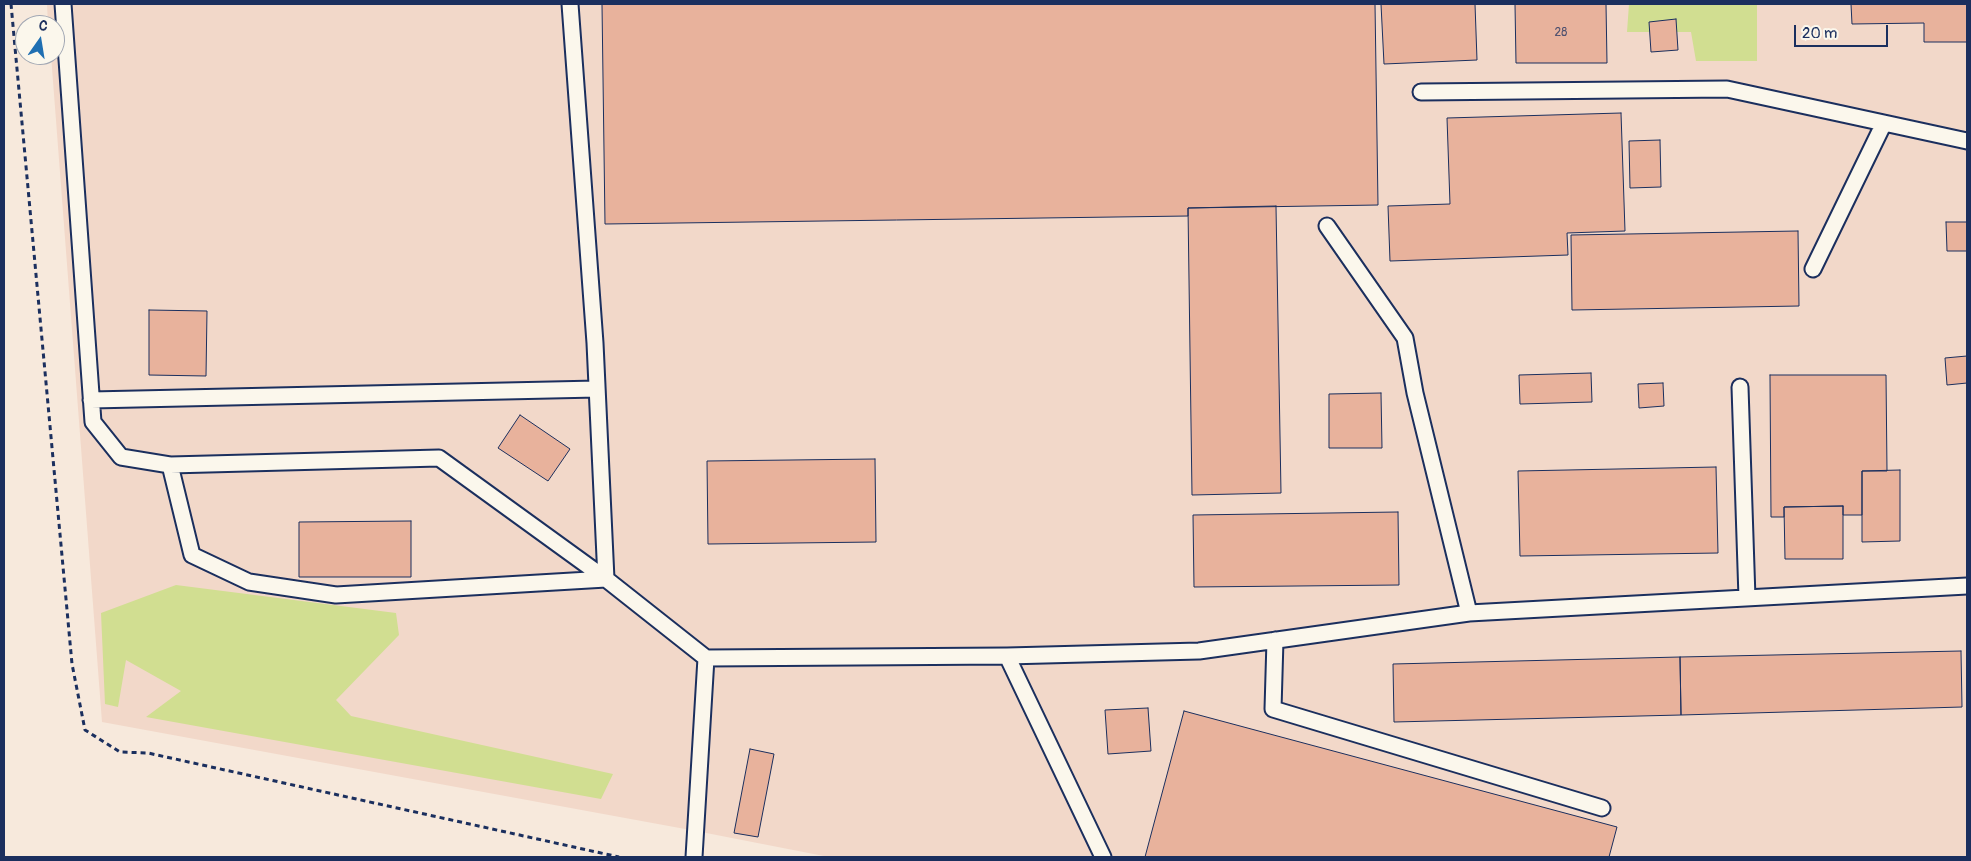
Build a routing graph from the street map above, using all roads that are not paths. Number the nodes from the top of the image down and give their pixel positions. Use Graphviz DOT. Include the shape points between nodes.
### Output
graph roads {
  1 [pos="63,4"];
  2 [pos="570,4"];
  3 [pos="1420,92"];
  4 [pos="1884,123"];
  5 [pos="1967,141"];
  6 [pos="1328,226"];
  7 [pos="1813,269"];
  8 [pos="1740,387"];
  9 [pos="597,389"];
  10 [pos="91,400"];
  11 [pos="170,465"];
  12 [pos="606,579"];
  13 [pos="1967,586"];
  14 [pos="1747,598"];
  15 [pos="1470,614"];
  16 [pos="1275,640"];
  17 [pos="1007,656"];
  18 [pos="706,658"];
  19 [pos="1602,808"];
  20 [pos="694,857"];
  21 [pos="1103,857"];
  1 -- 10 [label="lane"];
  2 -- 9 [label="lane"];
  3 -- 4 [label="lane" via="1727,89"];
  4 -- 5 [label="lane"];
  4 -- 7 [label="lane"];
  6 -- 15 [label="lane" via="1405,338 1415,393"];
  8 -- 14 [label="lane"];
  9 -- 10 [label="lane"];
  9 -- 12 [label="lane"];
  10 -- 11 [label="lane" via="92,422 121,457"];
  11 -- 12 [label="lane" via="439,458"];
  11 -- 12 [label="lane" via="192,555 249,582 336,595"];
  12 -- 18 [label="lane"];
  13 -- 14 [label="lane"];
  14 -- 15 [label="lane"];
  15 -- 16 [label="lane"];
  16 -- 17 [label="lane" via="1199,651"];
  16 -- 19 [label="lane" via="1273,709"];
  17 -- 18 [label="lane"];
  17 -- 21 [label="lane"];
  18 -- 20 [label="lane"];
}
